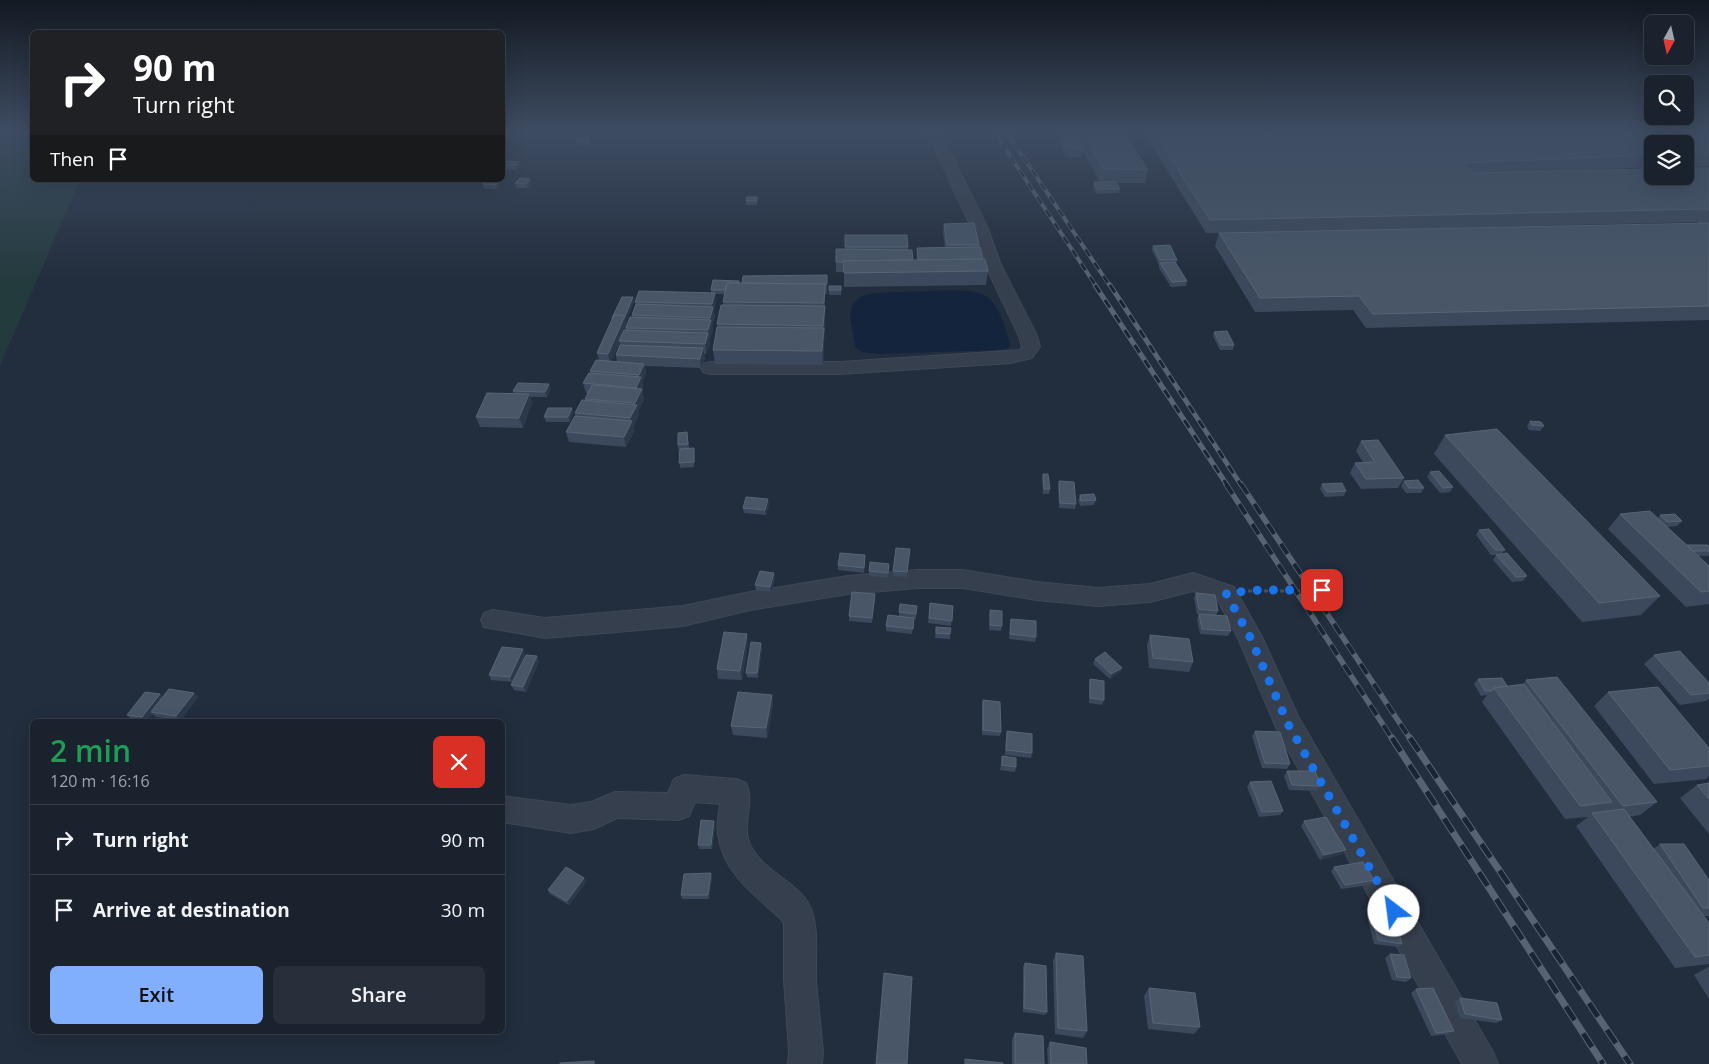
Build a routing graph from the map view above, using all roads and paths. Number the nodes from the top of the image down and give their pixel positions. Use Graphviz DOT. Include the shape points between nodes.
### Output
graph roads {
  1 [pos="956,180"];
  2 [pos="710,368"];
  3 [pos="1322,590"];
  4 [pos="1226,593"];
  5 [pos="493,620"];
  6 [pos="505,809"];
  7 [pos="805,1064"];
  8 [pos="1481,1064"];
  1 -- 2 [label="street" via="980,229 992,265 1028,336 1031,347 1026,354 840,368"];
  3 -- 4 [label="path"];
  4 -- 5 [label="street" via="1193,582 1150,593 1098,597 963,579 918,579 848,585 683,616 545,628"];
  4 -- 8 [label="street" via="1250,637 1288,724"];
  6 -- 7 [label="street" via="571,820 615,805 679,807 684,788 736,792 732,833 736,850 751,872 796,910 800,925"];
}
